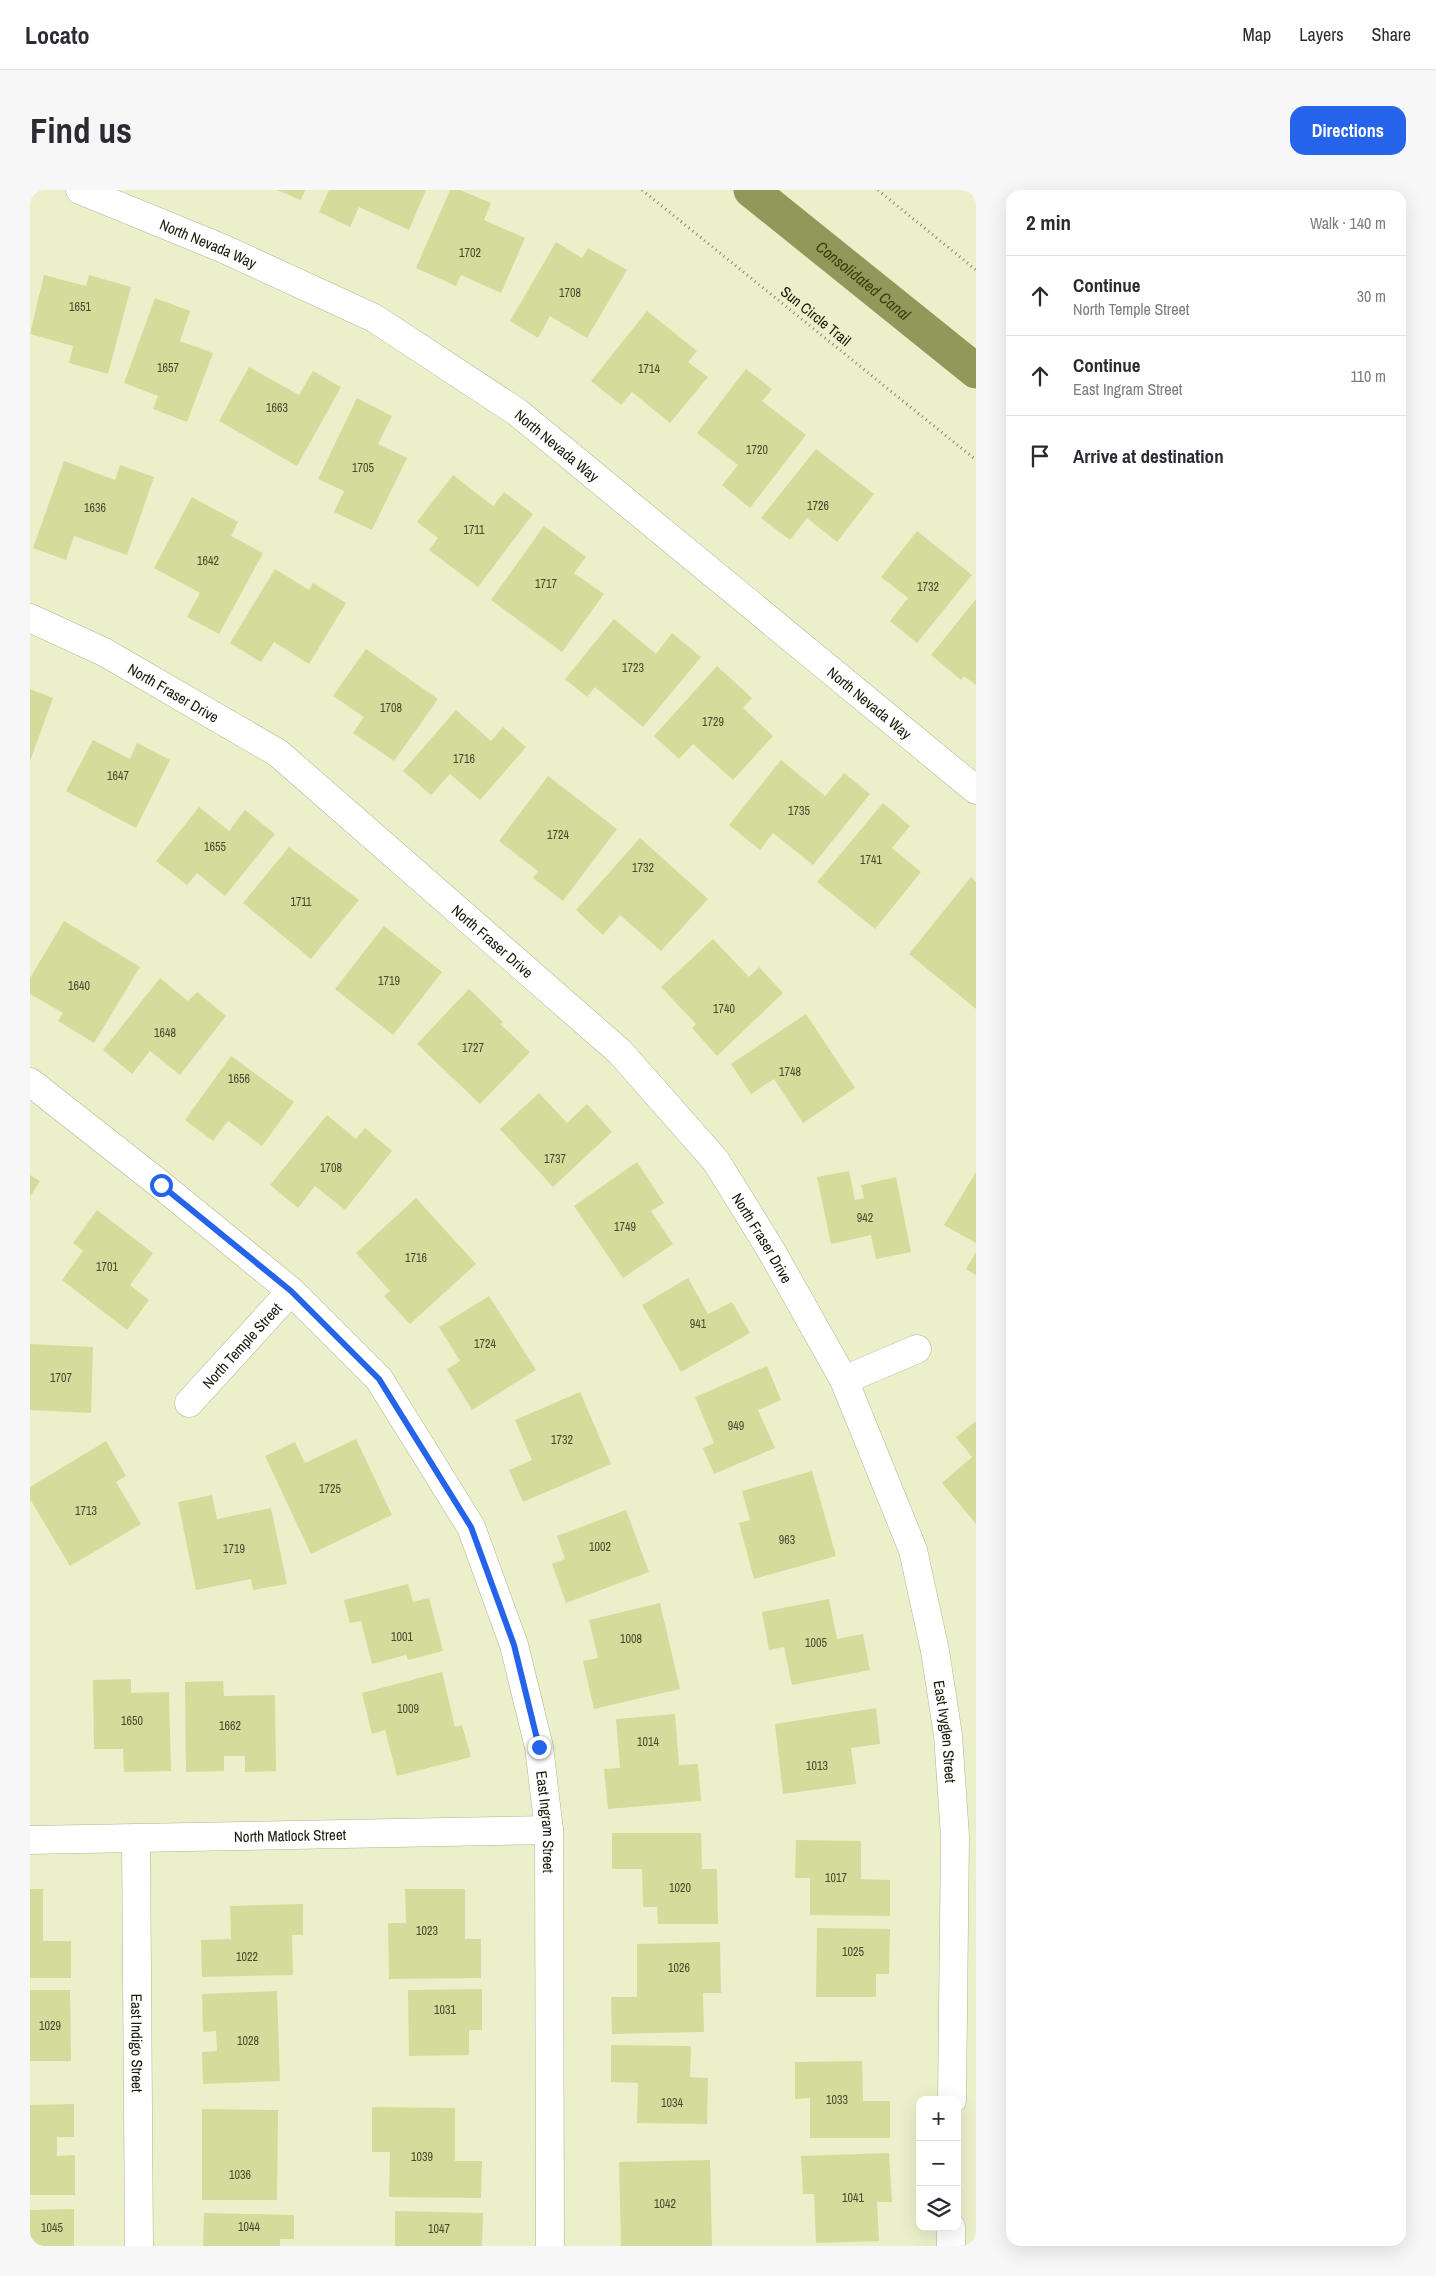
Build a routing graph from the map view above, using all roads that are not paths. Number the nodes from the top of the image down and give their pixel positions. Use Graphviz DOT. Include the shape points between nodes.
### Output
graph roads {
  1 [pos="80,190"];
  2 [pos="30,618"];
  3 [pos="976,790"];
  4 [pos="30,1082"];
  5 [pos="291,1291"];
  6 [pos="917,1350"];
  7 [pos="844,1380"];
  8 [pos="190,1403"];
  9 [pos="549,1830"];
  10 [pos="136,1839"];
  11 [pos="30,1840"];
  12 [pos="952,2096"];
  13 [pos="951,2231"];
  14 [pos="139,2246"];
  15 [pos="550,2246"];
  16 [pos="951,2246"];
  1 -- 3 [label="street, North Nevada Way" via="224,249 374,318 517,412"];
  2 -- 7 [label="street, North Fraser Drive" via="104,652 278,753 620,1052 716,1161"];
  4 -- 5 [label="street, North Temple Street"];
  5 -- 8 [label="street, North Temple Street"];
  5 -- 9 [label="street, East Ingram Street" via="379,1379 471,1527 514,1645 539,1747"];
  6 -- 7 [label="street"];
  7 -- 12 [label="street, East Ivyglen Street" via="913,1550 935,1651 948,1735 955,1836"];
  9 -- 10 [label="street, North Matlock Street"];
  9 -- 15 [label="street, East Ingram Street"];
  10 -- 11 [label="street, North Matlock Street"];
  10 -- 14 [label="street, East Indigo Street"];
  13 -- 16 [label="street"];
}
